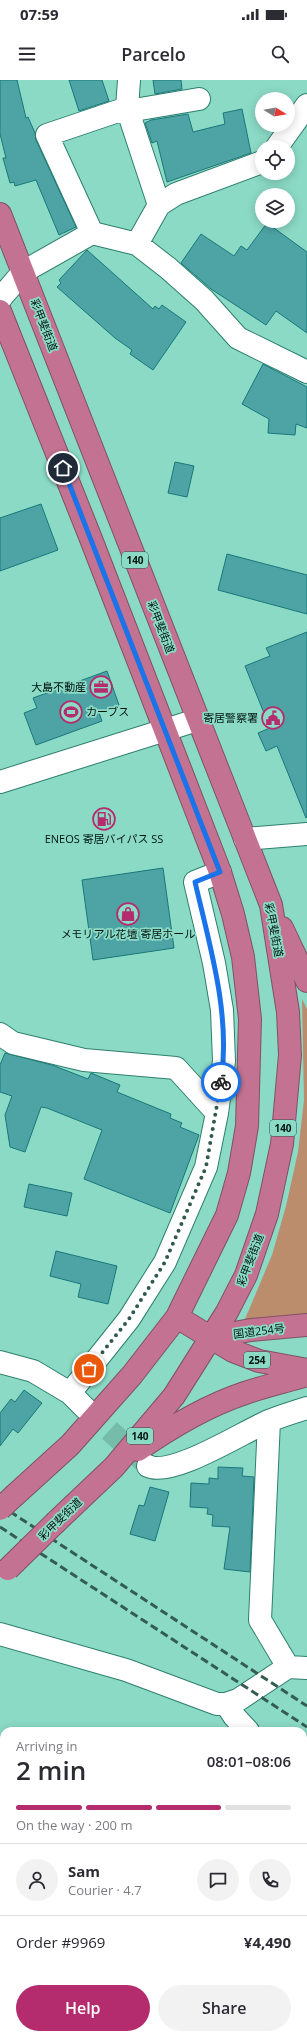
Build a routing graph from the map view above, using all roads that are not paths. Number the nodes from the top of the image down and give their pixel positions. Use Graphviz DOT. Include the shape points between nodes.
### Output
graph roads {
  1 [pos="129,80"];
  2 [pos="200,99"];
  3 [pos="307,105"];
  4 [pos="127,108"];
  5 [pos="282,140"];
  6 [pos="255,165"];
  7 [pos="159,205"];
  8 [pos="0,214"];
  9 [pos="92,233"];
  10 [pos="137,244"];
  11 [pos="23,272"];
  12 [pos="0,299"];
  13 [pos="0,311"];
  14 [pos="307,372"];
  15 [pos="197,720"];
  16 [pos="166,731"];
  17 [pos="0,782"];
  18 [pos="307,834"];
  19 [pos="245,839"];
  20 [pos="220,872"];
  21 [pos="271,905"];
  22 [pos="243,957"];
  23 [pos="214,963"];
  24 [pos="307,981"];
  25 [pos="0,1034"];
  26 [pos="217,1113"];
  27 [pos="177,1317"];
  28 [pos="307,1326"];
  29 [pos="211,1337"];
  30 [pos="0,1362"];
  31 [pos="307,1370"];
  32 [pos="307,1375"];
  33 [pos="307,1408"];
  34 [pos="269,1421"];
  35 [pos="148,1466"];
  36 [pos="114,1467"];
  37 [pos="8,1502"];
  38 [pos="4,1573"];
  39 [pos="3,1638"];
  40 [pos="298,1668"];
  41 [pos="226,1704"];
  42 [pos="244,1727"];
  1 -- 4 [label="street"];
  2 -- 4 [label="street" via="140,109"];
  3 -- 5 [label="street"];
  4 -- 7 [label="street"];
  4 -- 9 [label="street" via="47,135"];
  6 -- 7 [label="street" via="176,194"];
  7 -- 10 [label="street"];
  8 -- 11 [label="highway, 彩甲斐街道 / 140"];
  9 -- 10 [label="street"];
  9 -- 11 [label="street"];
  10 -- 14 [label="street" via="204,300 238,338"];
  11 -- 12 [label="street"];
  11 -- 15 [label="highway, 彩甲斐街道 / 140"];
  13 -- 16 [label="highway"];
  15 -- 16 [label="street"];
  15 -- 19 [label="highway, 彩甲斐街道 / 140"];
  16 -- 17 [label="street"];
  16 -- 20 [label="highway"];
  18 -- 19 [label="street"];
  19 -- 21 [label="highway, 彩甲斐街道 / 140"];
  20 -- 22 [label="highway"];
  20 -- 23 [label="street" via="195,882"];
  21 -- 24 [label="highway"];
  21 -- 29 [label="highway, 彩甲斐街道 / 140" via="288,1012 290,1055 282,1144 266,1214 246,1275"];
  22 -- 23 [label="street"];
  22 -- 27 [label="highway" via="250,1019 247,1126 239,1174 227,1215"];
  23 -- 26 [label="street" via="222,1010 224,1061"];
  25 -- 26 [label="street" via="13,1043 84,1060 176,1068"];
  26 -- 30 [label="street" via="206,1167 165,1262 78,1401 33,1372"];
  27 -- 29 [label="highway, 国道254号 / 254"];
  27 -- 37 [label="highway" via="132,1375 75,1439"];
  28 -- 29 [label="highway, 国道254号" via="251,1330"];
  29 -- 31 [label="highway, 国道254号 / 254" via="233,1351 259,1361"];
  29 -- 36 [label="highway, 彩甲斐街道 / 140" via="174,1396"];
  32 -- 36 [label="highway" via="245,1393 209,1408 153,1439"];
  33 -- 34 [label="street"];
  34 -- 35 [label="street" via="196,1457 162,1469"];
  34 -- 40 [label="street" via="260,1620"];
  36 -- 38 [label="highway, 彩甲斐街道 / 140, bridge"];
  39 -- 41 [label="street" via="126,1670 209,1702"];
  40 -- 41 [label="street"];
  41 -- 42 [label="street"];
}
